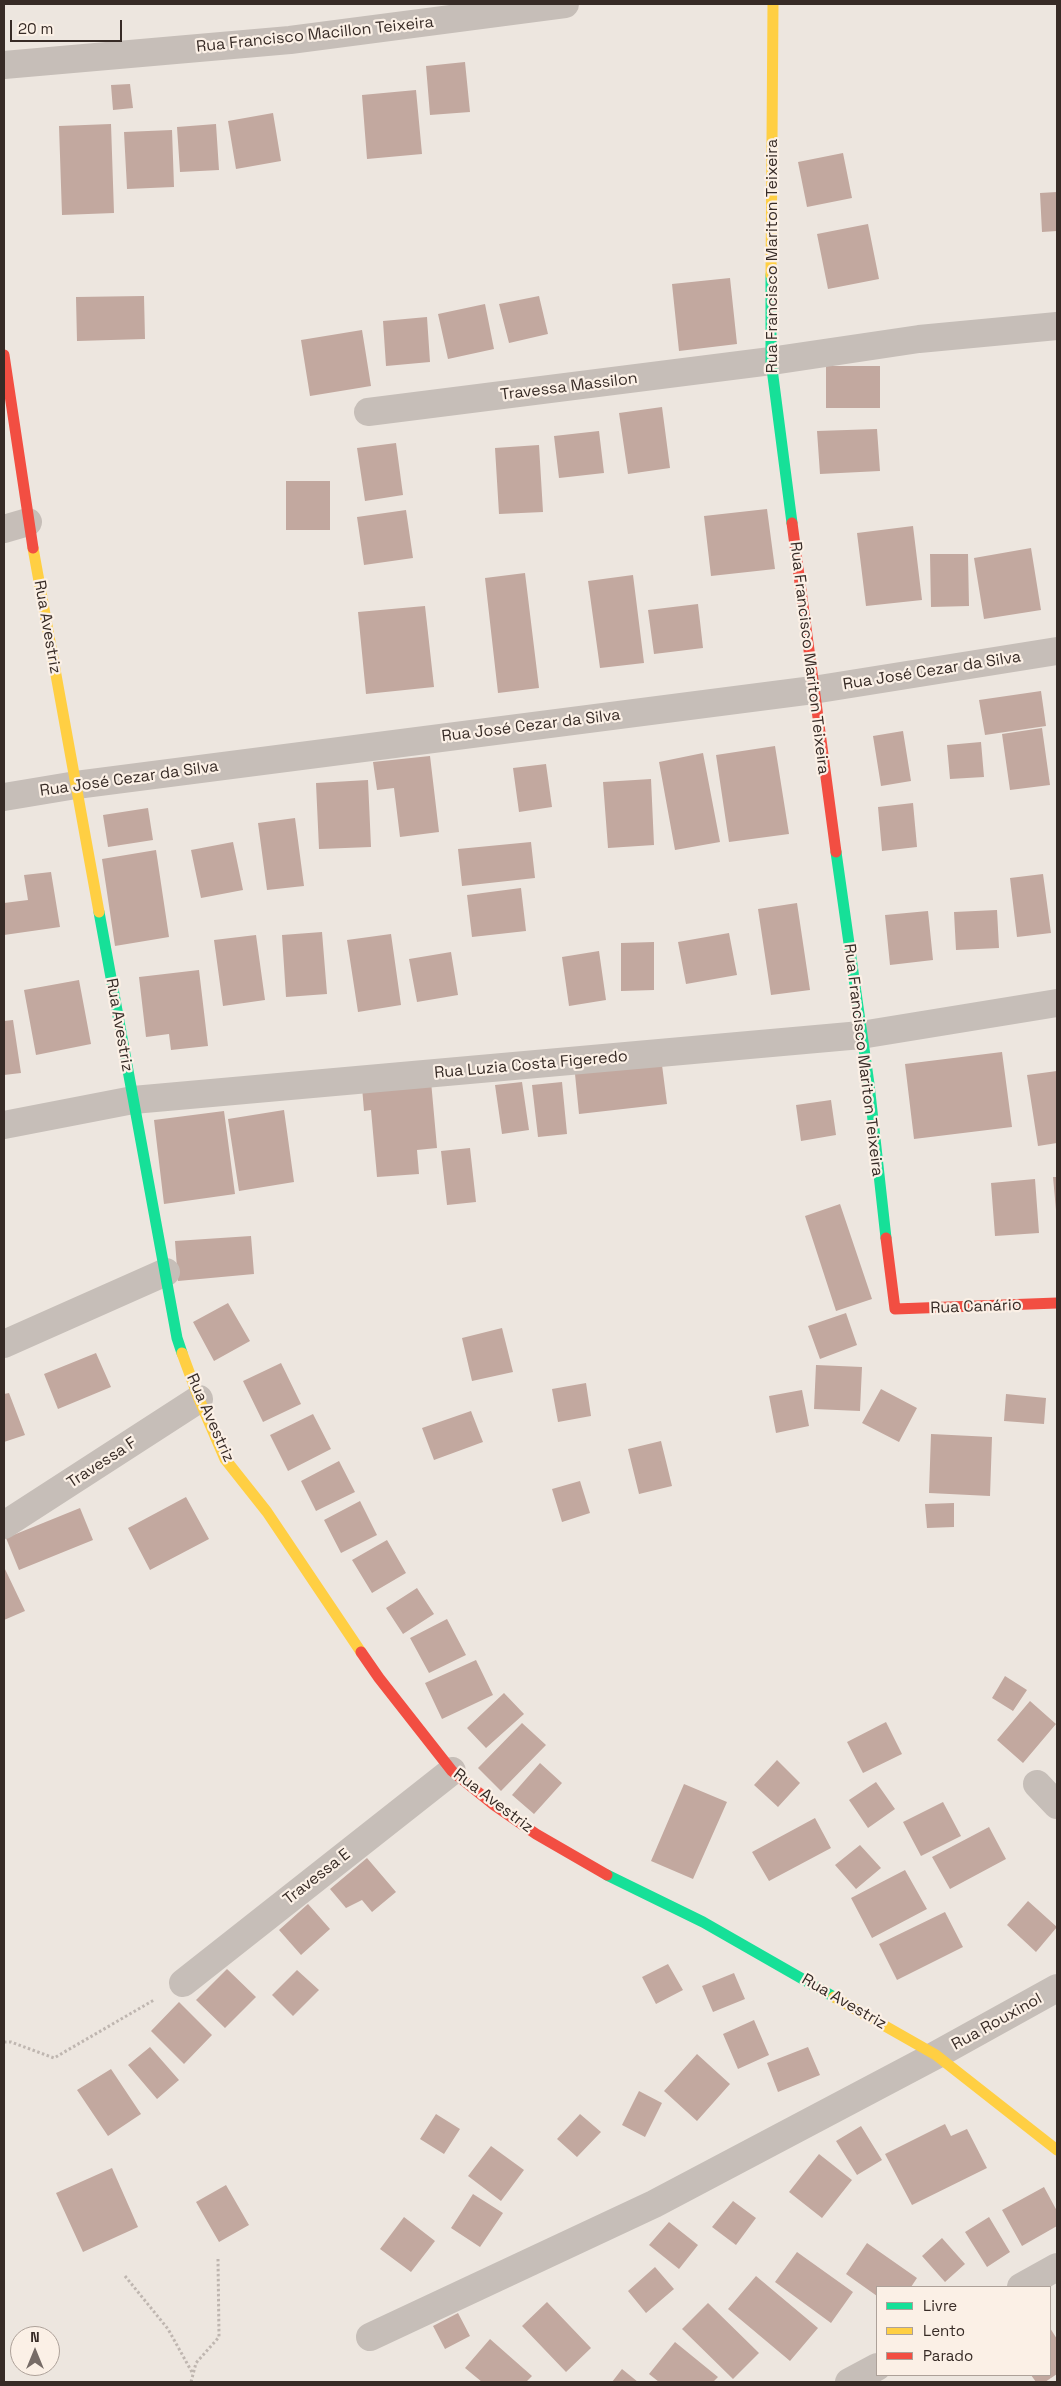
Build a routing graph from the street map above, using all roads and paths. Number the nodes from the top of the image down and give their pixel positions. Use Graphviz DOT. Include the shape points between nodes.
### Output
graph roads {
  1 [pos="565,4"];
  2 [pos="773,4"];
  3 [pos="4,64"];
  4 [pos="1057,326"];
  5 [pos="4,355"];
  6 [pos="771,361"];
  7 [pos="368,412"];
  8 [pos="16,526"];
  9 [pos="1057,651"];
  10 [pos="813,690"];
  11 [pos="76,785"];
  12 [pos="4,797"];
  13 [pos="1057,1003"];
  14 [pos="861,1035"];
  15 [pos="133,1100"];
  16 [pos="4,1125"];
  17 [pos="166,1272"];
  18 [pos="1057,1303"];
  19 [pos="895,1309"];
  20 [pos="4,1344"];
  21 [pos="199,1399"];
  22 [pos="4,1526"];
  23 [pos="452,1771"];
  24 [pos="1037,1784"];
  25 [pos="1057,1805"];
  26 [pos="183,1983"];
  27 [pos="1057,1988"];
  28 [pos="4,2042"];
  29 [pos="936,2056"];
  30 [pos="1057,2150"];
  31 [pos="218,2259"];
  32 [pos="1057,2267"];
  33 [pos="125,2276"];
  34 [pos="1023,2286"];
  35 [pos="370,2337"];
  36 [pos="876,2368"];
  37 [pos="193,2374"];
  38 [pos="190,2382"];
  39 [pos="849,2382"];
  1 -- 3 [label="street, Rua Francisco Macillon Teixeira" via="290,40"];
  2 -- 6 [label="street, Rua Francisco Mariton Teixeira"];
  4 -- 6 [label="street, Travessa Massilon" via="919,339"];
  5 -- 8 [label="street, Rua Avestriz"];
  6 -- 7 [label="street, Travessa Massilon"];
  6 -- 10 [label="street, Rua Francisco Mariton Teixeira"];
  8 -- 11 [label="street, Rua Avestriz"];
  9 -- 10 [label="street, Rua José Cezar da Silva"];
  10 -- 11 [label="street, Rua José Cezar da Silva"];
  10 -- 14 [label="street, Rua Francisco Mariton Teixeira"];
  11 -- 12 [label="street, Rua José Cezar da Silva"];
  11 -- 15 [label="street, Rua Avestriz"];
  13 -- 14 [label="street, Rua Luzia Costa Figeredo"];
  14 -- 15 [label="street, Rua Luzia Costa Figeredo"];
  14 -- 19 [label="street, Rua Francisco Mariton Teixeira"];
  15 -- 16 [label="street, Rua Luzia Costa Figeredo"];
  15 -- 17 [label="street, Rua Avestriz"];
  17 -- 20 [label="street"];
  17 -- 21 [label="street, Rua Avestriz" via="178,1338"];
  18 -- 19 [label="street, Rua Canário"];
  21 -- 22 [label="street, Travessa F"];
  21 -- 23 [label="street, Rua Avestriz" via="225,1460 267,1512 379,1678"];
  23 -- 26 [label="street, Travessa E"];
  23 -- 29 [label="street, Rua Avestriz" via="536,1834 611,1877 703,1922"];
  24 -- 25 [label="street"];
  26 -- 28 [label="path" via="54,2058"];
  27 -- 29 [label="street, Rua Rouxinol"];
  29 -- 30 [label="street, Rua Avestriz"];
  29 -- 35 [label="street, Rua Rouxinol" via="654,2204"];
  31 -- 37 [label="path" via="219,2337 196,2363"];
  32 -- 34 [label="street"];
  33 -- 37 [label="path" via="168,2329"];
  36 -- 39 [label="street"];
  37 -- 38 [label="path"];
}
